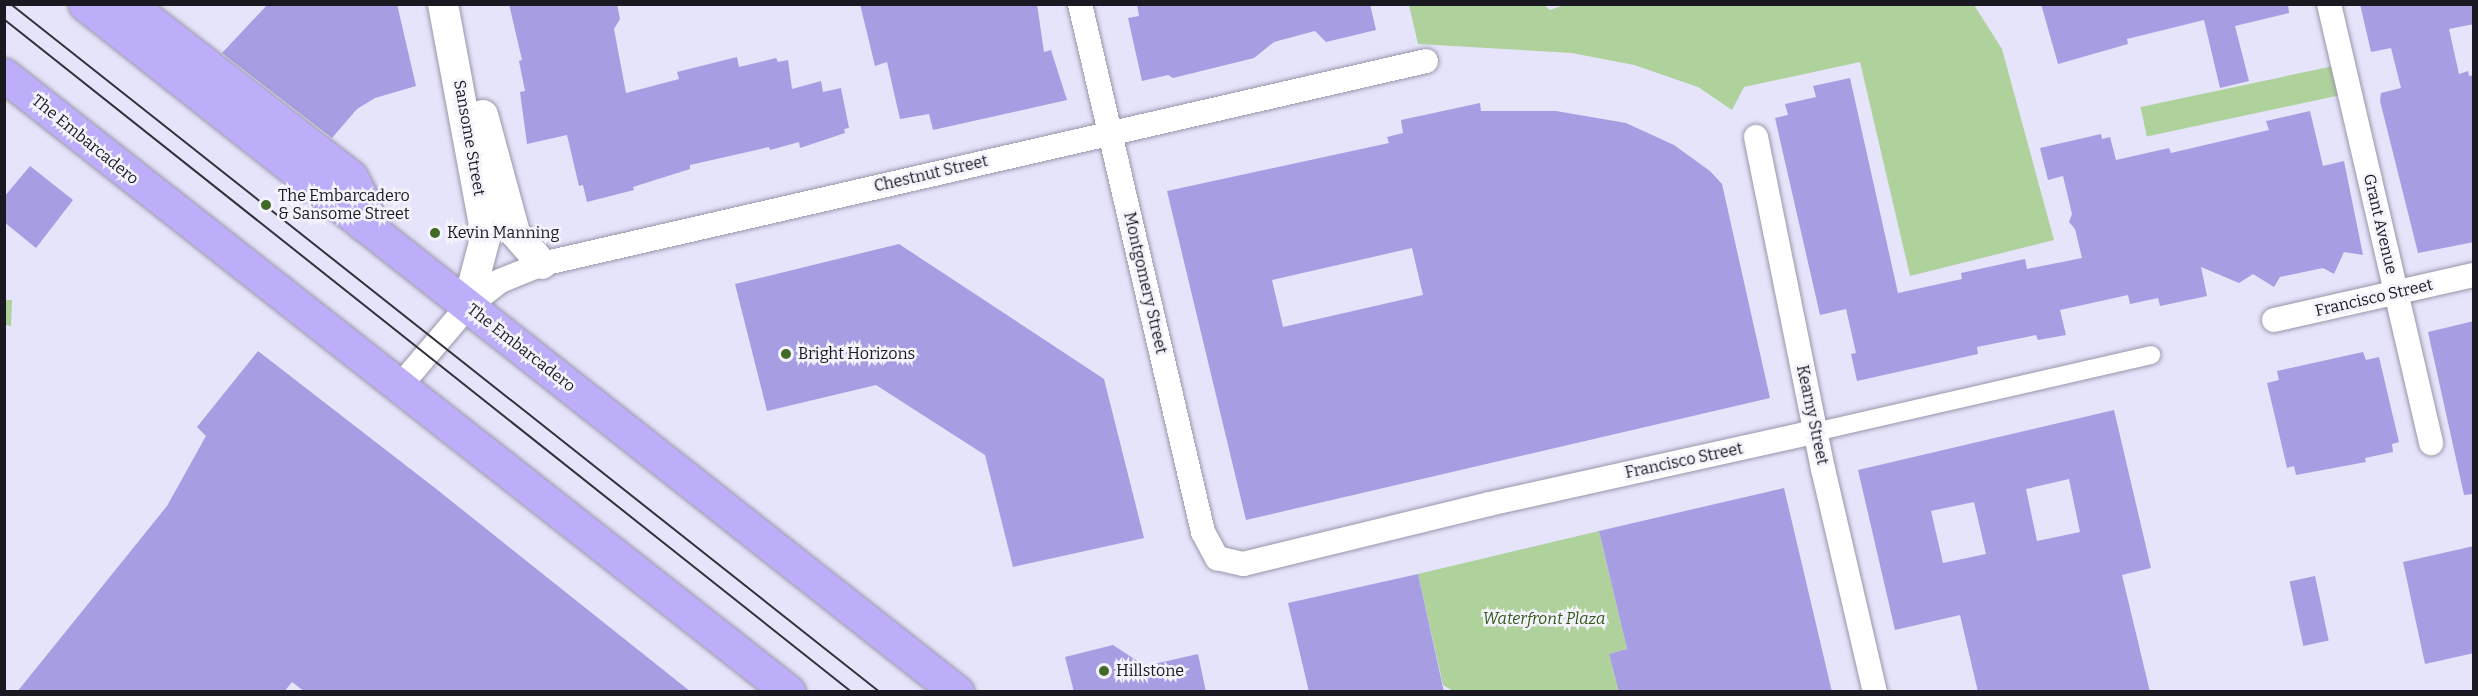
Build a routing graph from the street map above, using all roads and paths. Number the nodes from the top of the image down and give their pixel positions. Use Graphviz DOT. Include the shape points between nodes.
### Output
graph roads {
  1 [pos="85,4"];
  2 [pos="128,4"];
  3 [pos="443,4"];
  4 [pos="1080,4"];
  5 [pos="2329,4"];
  6 [pos="453,43"];
  7 [pos="1415,63"];
  8 [pos="4,75"];
  9 [pos="1110,133"];
  10 [pos="1756,136"];
  11 [pos="363,224"];
  12 [pos="542,264"];
  13 [pos="2474,275"];
  14 [pos="2396,293"];
  15 [pos="467,307"];
  16 [pos="2274,320"];
  17 [pos="2151,355"];
  18 [pos="400,386"];
  19 [pos="1815,432"];
  20 [pos="2431,443"];
  21 [pos="1218,558"];
  22 [pos="789,692"];
  23 [pos="957,692"];
  24 [pos="1875,692"];
  1 -- 11 [label="main road, The Embarcadero"];
  2 -- 11 [label="main road" via="351,177 365,204"];
  3 -- 6 [label="street, Sansome Street"];
  4 -- 9 [label="street, Montgomery Street"];
  5 -- 14 [label="street, Grant Avenue"];
  6 -- 12 [label="street" via="477,97 515,233"];
  6 -- 15 [label="street, Sansome Street" via="486,235"];
  7 -- 9 [label="street, Chestnut Street"];
  8 -- 18 [label="main road, The Embarcadero"];
  9 -- 12 [label="street, Chestnut Street"];
  9 -- 21 [label="street, Montgomery Street" via="1203,532"];
  10 -- 19 [label="street, Kearny Street"];
  11 -- 15 [label="main road, The Embarcadero"];
  12 -- 15 [label="street, Chestnut Street" via="500,281"];
  13 -- 14 [label="street, Francisco Street"];
  14 -- 16 [label="street, Francisco Street"];
  14 -- 20 [label="street, Grant Avenue"];
  15 -- 18 [label="street, Chestnut Street"];
  15 -- 23 [label="main road, The Embarcadero"];
  17 -- 19 [label="street, Francisco Street"];
  18 -- 22 [label="main road, The Embarcadero"];
  19 -- 21 [label="street, Francisco Street" via="1489,504 1243,564"];
  19 -- 24 [label="street, Kearny Street"];
}
